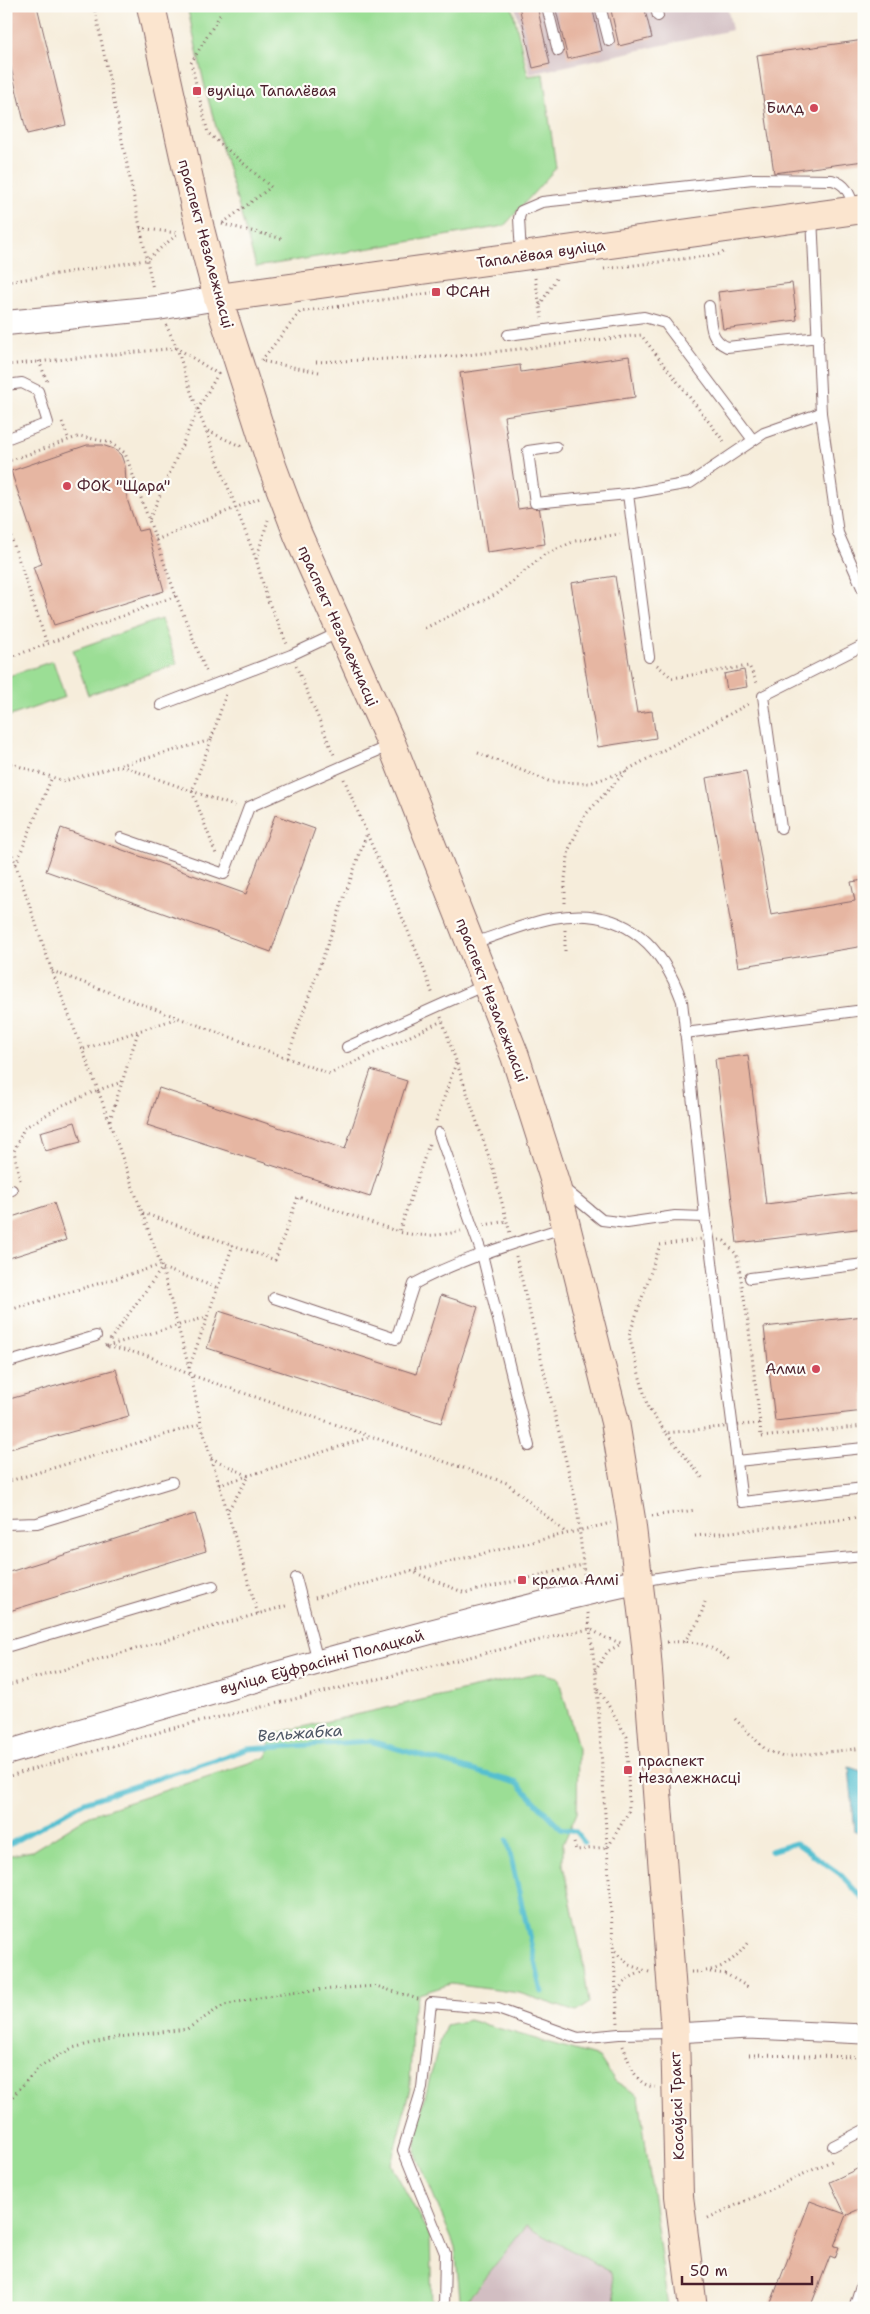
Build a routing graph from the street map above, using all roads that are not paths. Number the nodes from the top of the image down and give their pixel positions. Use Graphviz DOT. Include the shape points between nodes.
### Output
graph roads {
  1 [pos="151,6"];
  2 [pos="547,6"];
  3 [pos="600,6"];
  4 [pos="609,41"];
  5 [pos="558,51"];
  6 [pos="859,210"];
  7 [pos="812,216"];
  8 [pos="528,267"];
  9 [pos="218,298"];
  10 [pos="709,306"];
  11 [pos="6,323"];
  12 [pos="508,335"];
  13 [pos="819,337"];
  14 [pos="6,385"];
  15 [pos="821,413"];
  16 [pos="6,439"];
  17 [pos="753,440"];
  18 [pos="556,446"];
  19 [pos="628,494"];
  20 [pos="864,592"];
  21 [pos="341,632"];
  22 [pos="864,645"];
  23 [pos="649,657"];
  24 [pos="161,705"];
  25 [pos="392,745"];
  26 [pos="781,828"];
  27 [pos="121,838"];
  28 [pos="472,944"];
  29 [pos="488,984"];
  30 [pos="864,1010"];
  31 [pos="685,1032"];
  32 [pos="347,1047"];
  33 [pos="434,1133"];
  34 [pos="555,1182"];
  35 [pos="705,1216"];
  36 [pos="566,1227"];
  37 [pos="482,1254"];
  38 [pos="864,1264"];
  39 [pos="750,1278"];
  40 [pos="274,1298"];
  41 [pos="96,1336"];
  42 [pos="6,1363"];
  43 [pos="529,1446"];
  44 [pos="864,1448"];
  45 [pos="737,1461"];
  46 [pos="172,1482"];
  47 [pos="864,1488"];
  48 [pos="6,1524"];
  49 [pos="864,1556"];
  50 [pos="296,1578"];
  51 [pos="640,1581"];
  52 [pos="213,1586"];
  53 [pos="6,1647"];
  54 [pos="318,1662"];
  55 [pos="6,1753"];
  56 [pos="675,2034"];
  57 [pos="864,2034"];
  58 [pos="864,2130"];
  59 [pos="834,2146"];
  60 [pos="864,2276"];
  61 [pos="444,2308"];
  62 [pos="693,2308"];
  63 [pos="854,2308"];
  1 -- 9 [label="main road, праспект Незалежнасці"];
  2 -- 5 [label="lane"];
  3 -- 4 [label="lane"];
  6 -- 7 [label="main road, Тапалёвая вуліца"];
  6 -- 8 [label="lane" via="840,182 832,180 753,179 542,202 522,211 519,218"];
  7 -- 8 [label="main road, Тапалёвая вуліца"];
  7 -- 13 [label="lane"];
  8 -- 9 [label="main road, Тапалёвая вуліца"];
  9 -- 11 [label="street" via="158,308"];
  9 -- 21 [label="main road, праспект Незалежнасці" via="275,474"];
  10 -- 13 [label="lane" via="712,333 718,343 727,347"];
  12 -- 17 [label="lane" via="644,318 665,323"];
  13 -- 15 [label="lane"];
  14 -- 16 [label="lane" via="22,384 38,391 48,423"];
  15 -- 17 [label="lane" via="764,432"];
  15 -- 20 [label="lane" via="838,533"];
  17 -- 19 [label="lane" via="690,483"];
  18 -- 19 [label="lane" via="528,452 535,503"];
  19 -- 23 [label="lane"];
  21 -- 24 [label="lane"];
  21 -- 25 [label="main road, праспект Незалежнасці"];
  22 -- 26 [label="lane" via="763,696"];
  25 -- 27 [label="lane" via="249,807 224,874"];
  25 -- 28 [label="main road, праспект Незалежнасці"];
  28 -- 29 [label="main road, праспект Незалежнасці"];
  28 -- 31 [label="lane" via="550,918 583,915 617,922 644,937 658,953 682,1001"];
  29 -- 32 [label="lane"];
  29 -- 34 [label="main road, праспект Незалежнасці" via="516,1056"];
  30 -- 31 [label="lane"];
  31 -- 35 [label="lane"];
  33 -- 37 [label="lane"];
  34 -- 35 [label="lane" via="602,1220 627,1223 675,1216"];
  34 -- 36 [label="main road, праспект Незалежнасці"];
  35 -- 45 [label="lane"];
  36 -- 37 [label="lane"];
  36 -- 51 [label="main road, праспект Незалежнасці" via="615,1422"];
  37 -- 40 [label="lane" via="437,1271 414,1284 396,1338"];
  37 -- 43 [label="lane"];
  38 -- 39 [label="lane"];
  41 -- 42 [label="lane"];
  44 -- 45 [label="lane"];
  45 -- 47 [label="lane" via="742,1502"];
  46 -- 48 [label="lane" via="37,1523"];
  49 -- 51 [label="lane"];
  50 -- 54 [label="lane"];
  51 -- 54 [label="street, вуліца Еўфрасінні Полацкай"];
  51 -- 56 [label="main road, праспект Незалежнасці" via="634,1644"];
  52 -- 53 [label="lane"];
  54 -- 55 [label="street, вуліца Еўфрасінні Полацкай"];
  56 -- 57 [label="street, Косаўскі Тракт" via="748,2029"];
  56 -- 61 [label="lane" via="578,2038 498,2010 431,2003 422,2088 404,2150 445,2253"];
  56 -- 62 [label="main road, Косаўскі Тракт" via="679,2196"];
  58 -- 59 [label="lane"];
  60 -- 63 [label="lane"];
}
